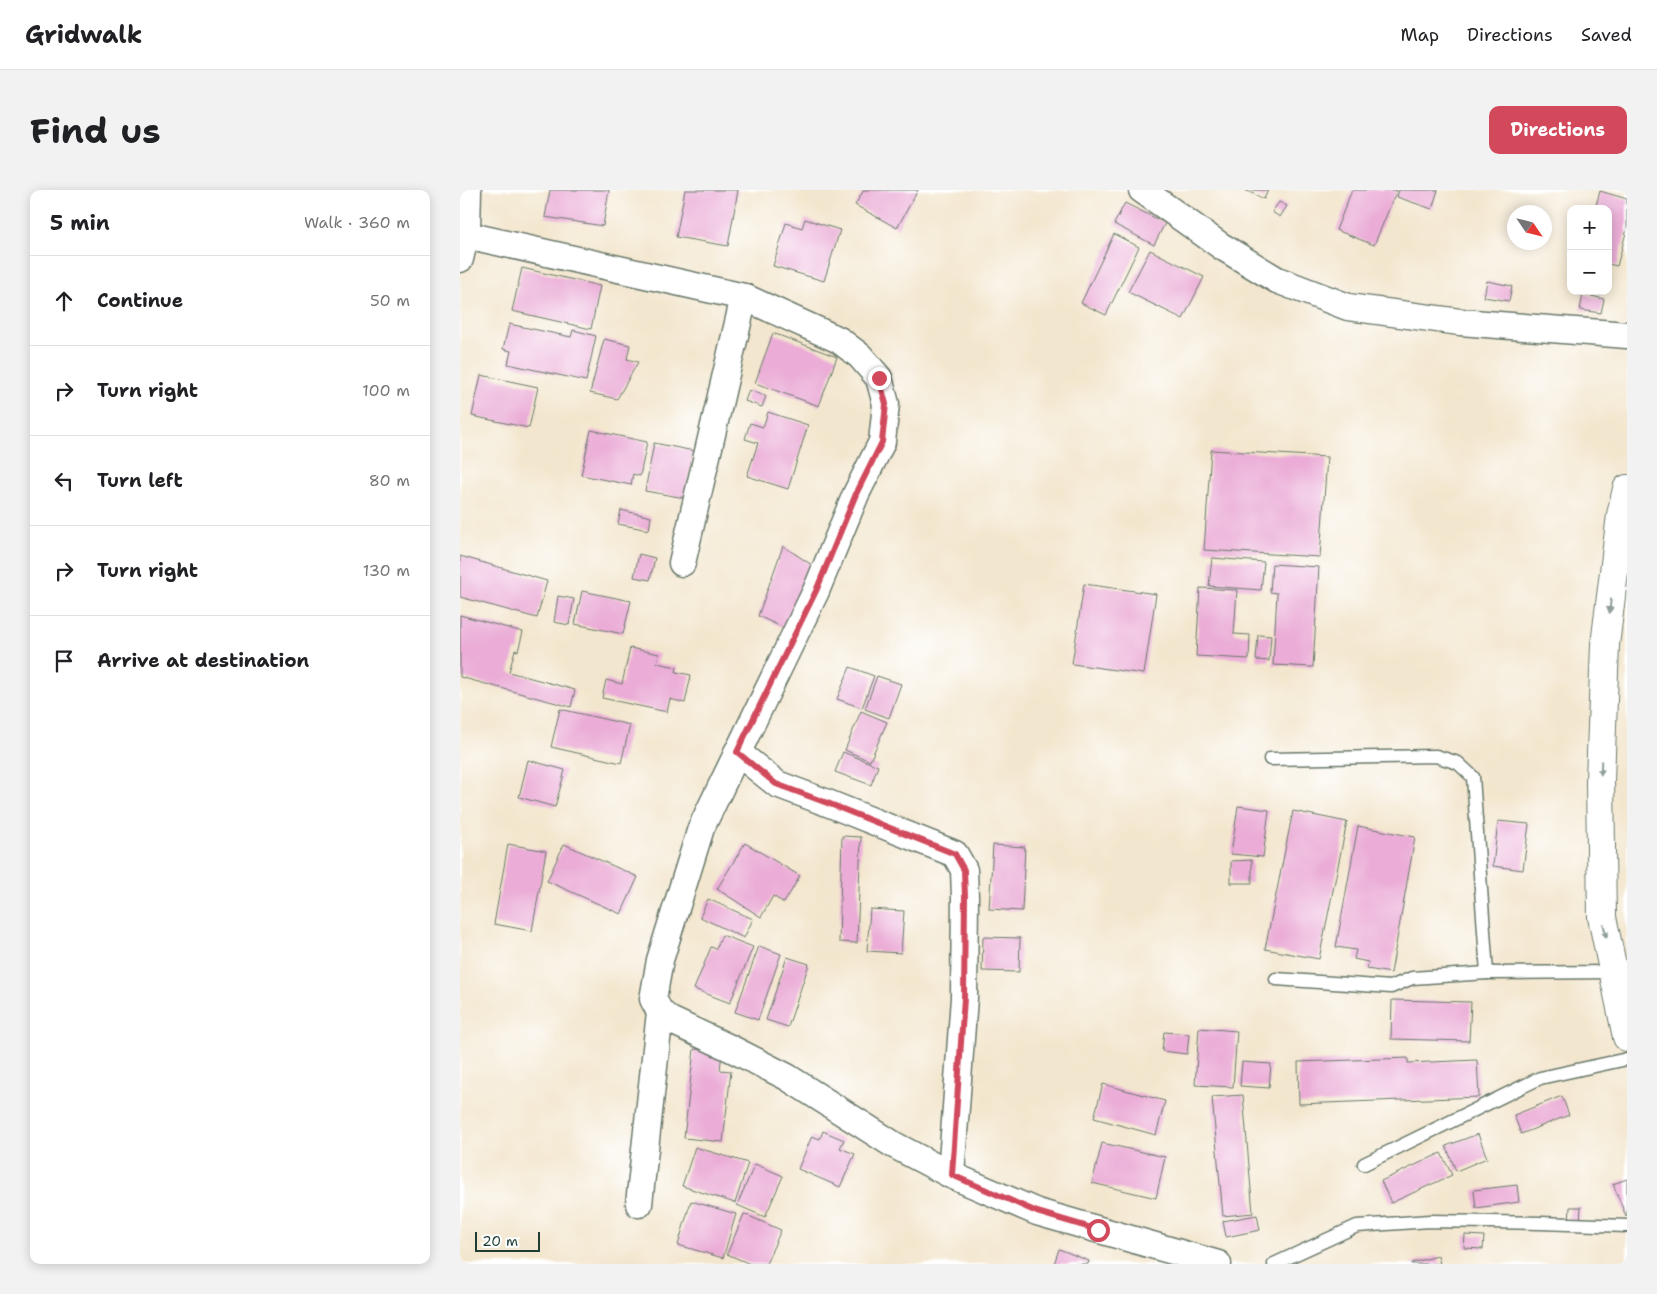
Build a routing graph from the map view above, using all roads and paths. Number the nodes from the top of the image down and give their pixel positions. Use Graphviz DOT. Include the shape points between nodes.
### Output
graph roads {
  1 [pos="468,190"];
  2 [pos="1142,190"];
  3 [pos="463,247"];
  4 [pos="744,297"];
  5 [pos="1627,335"];
  6 [pos="1627,489"];
  7 [pos="682,563"];
  8 [pos="737,752"];
  9 [pos="1270,759"];
  10 [pos="1614,972"];
  11 [pos="1486,973"];
  12 [pos="1276,979"];
  13 [pos="660,1012"];
  14 [pos="1627,1037"];
  15 [pos="1627,1059"];
  16 [pos="1364,1164"];
  17 [pos="952,1175"];
  18 [pos="639,1204"];
  19 [pos="1627,1226"];
  20 [pos="1218,1264"];
  21 [pos="1274,1264"];
  1 -- 3 [label="street"];
  2 -- 5 [label="street" via="1221,246 1277,280 1348,307 1460,322"];
  3 -- 4 [label="street"];
  4 -- 7 [label="street"];
  4 -- 8 [label="street" via="839,340 860,356 879,378 886,404 882,442 856,494 816,591"];
  6 -- 10 [label="highway, one-way" via="1605,645 1600,782 1602,918"];
  8 -- 13 [label="street" via="701,828 660,960 653,999"];
  8 -- 17 [label="street" via="776,784 955,854 964,870 964,998"];
  9 -- 11 [label="lane" via="1436,756 1458,763 1473,777"];
  10 -- 11 [label="lane"];
  10 -- 14 [label="highway"];
  11 -- 12 [label="lane" via="1412,978 1391,987"];
  13 -- 17 [label="street" via="670,1020 787,1077 894,1145"];
  13 -- 18 [label="street"];
  15 -- 16 [label="lane" via="1540,1078"];
  17 -- 20 [label="street" via="1037,1212"];
  19 -- 21 [label="lane" via="1430,1220 1357,1226"];
}
